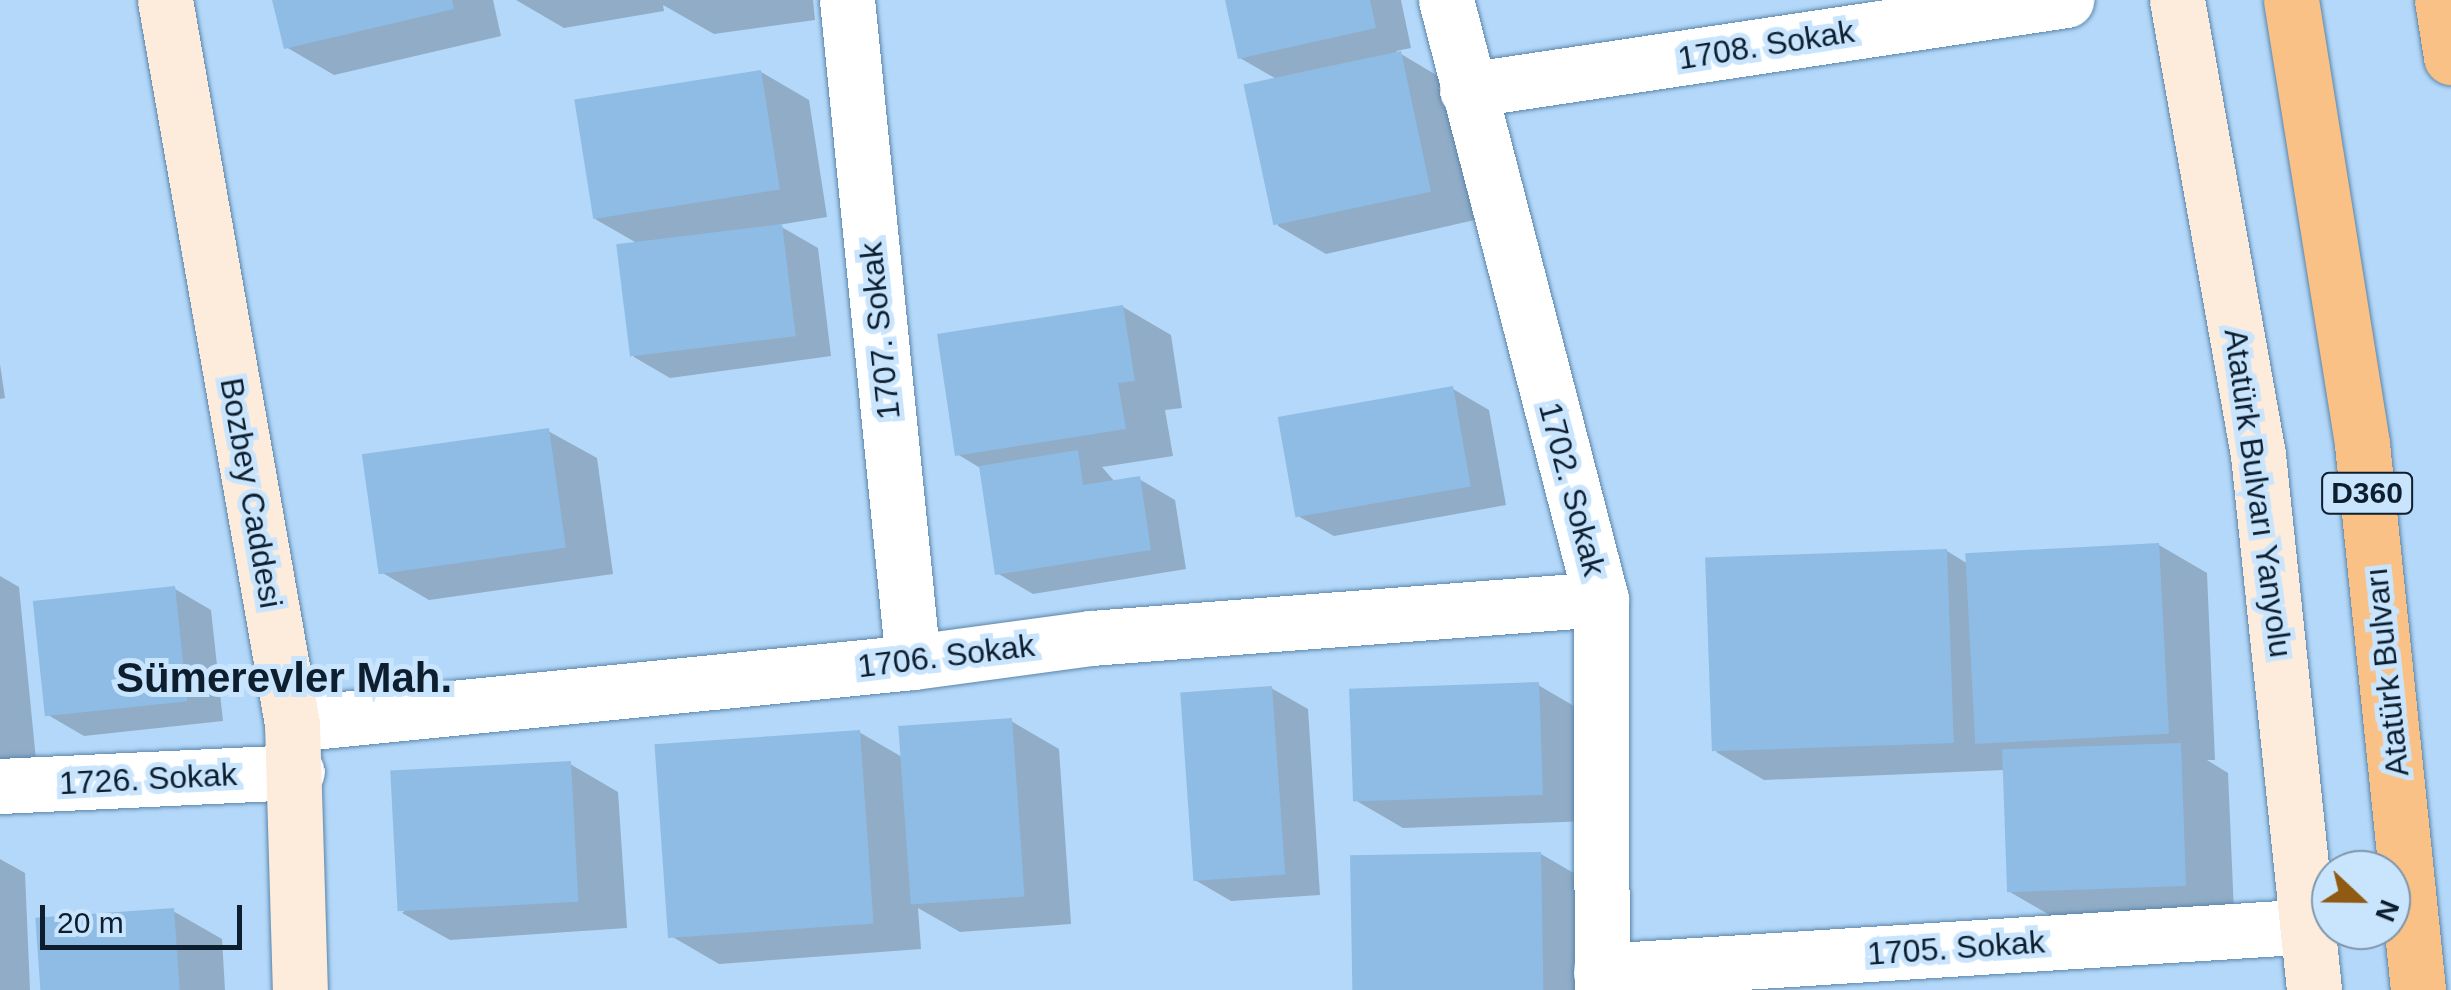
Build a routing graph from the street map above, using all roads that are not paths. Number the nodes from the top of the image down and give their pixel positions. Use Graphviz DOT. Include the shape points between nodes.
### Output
graph roads {
  1 [pos="165,0"];
  2 [pos="847,0"];
  3 [pos="1446,0"];
  4 [pos="2066,0"];
  5 [pos="2177,0"];
  6 [pos="2291,0"];
  7 [pos="2442,0"];
  8 [pos="2451,57"];
  9 [pos="1467,90"];
  10 [pos="1602,598"];
  11 [pos="912,662"];
  12 [pos="294,748"];
  13 [pos="0,786"];
  14 [pos="2311,917"];
  15 [pos="2311,926"];
  16 [pos="2313,950"];
  17 [pos="1601,980"];
  18 [pos="300,990"];
  19 [pos="2314,990"];
  20 [pos="2418,990"];
  1 -- 12 [label="street, Bozbey Caddesi"];
  2 -- 11 [label="street, 1707. Sokak"];
  3 -- 9 [label="street, 1702. Sokak"];
  4 -- 9 [label="street, 1708. Sokak"];
  5 -- 14 [label="street, Atatürk Bulvarı Yanyolu" via="2258,455"];
  6 -- 20 [label="highway, Atatürk Bulvarı / D360" via="2362,444"];
  7 -- 8 [label="highway"];
  9 -- 10 [label="street, 1702. Sokak"];
  10 -- 11 [label="street, 1706. Sokak" via="1091,638"];
  10 -- 17 [label="street, 1702. Sokak"];
  11 -- 12 [label="street, 1706. Sokak"];
  12 -- 13 [label="street, 1726. Sokak"];
  12 -- 18 [label="street, Bozbey Caddesi"];
  15 -- 17 [label="street, 1705. Sokak"];
  16 -- 19 [label="street, Atatürk Bulvarı Yanyolu"];
}
